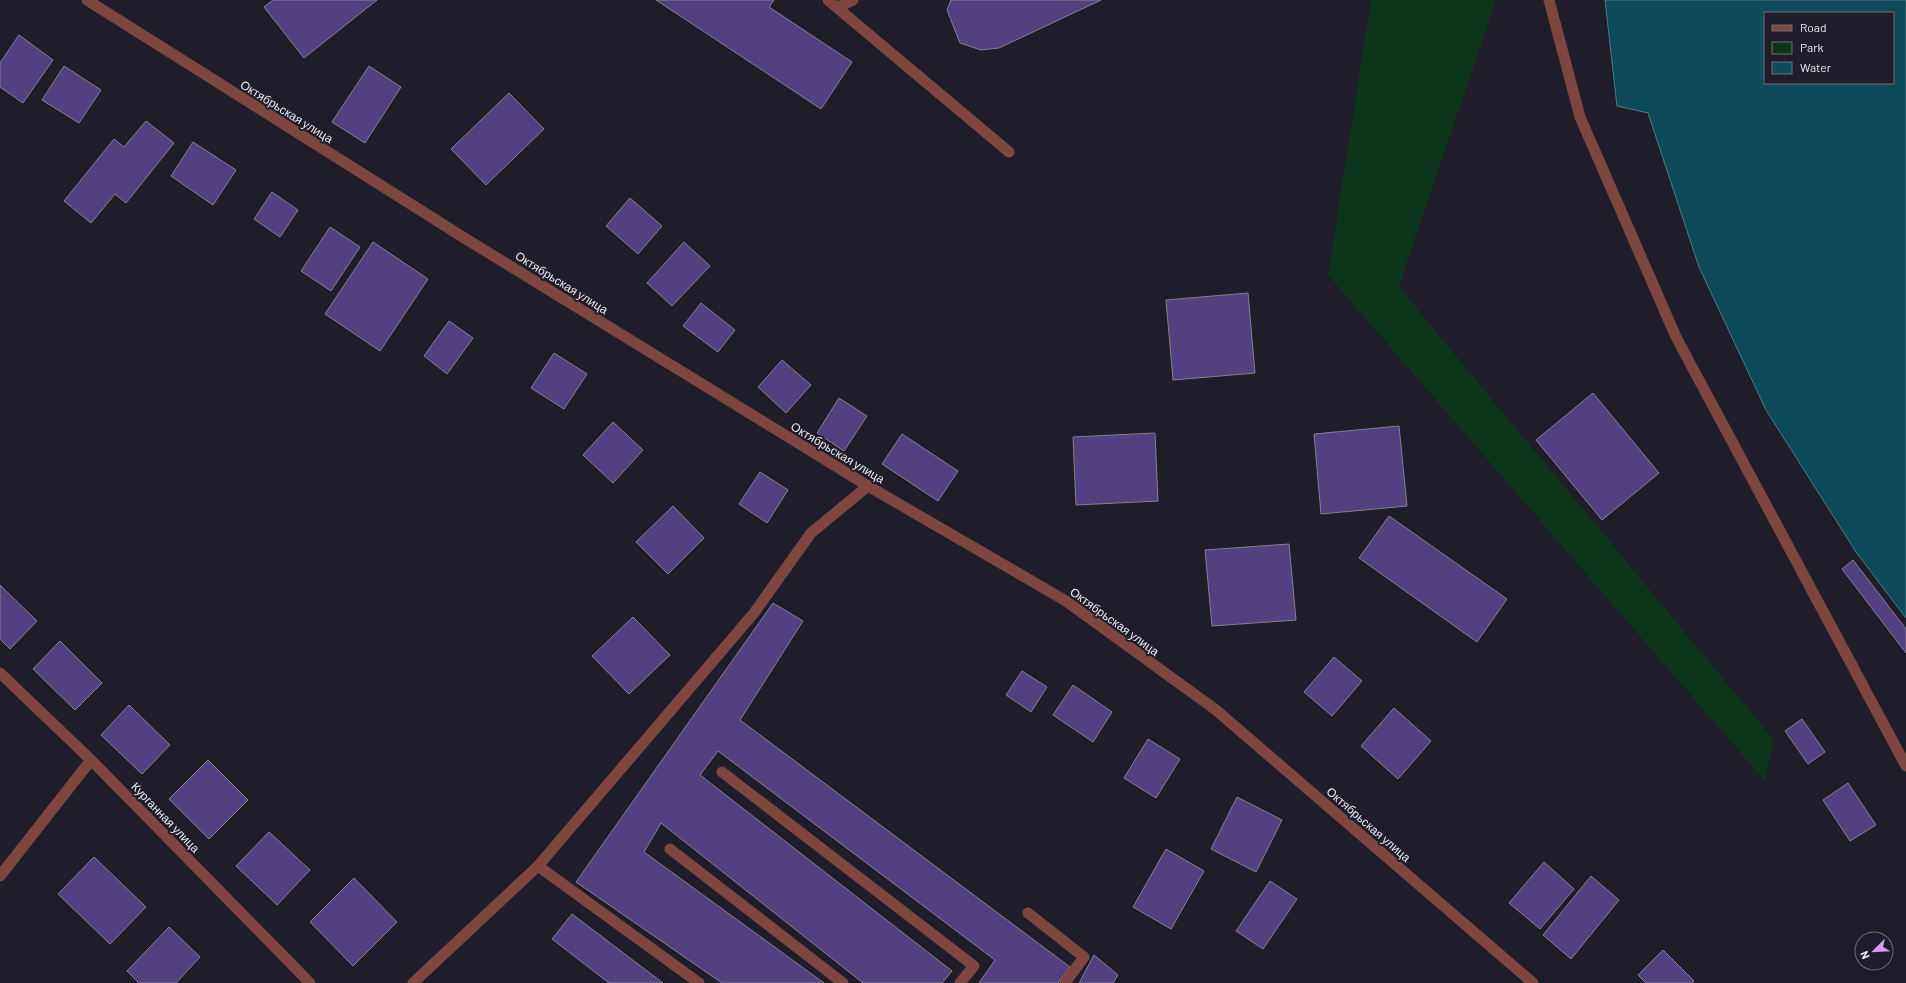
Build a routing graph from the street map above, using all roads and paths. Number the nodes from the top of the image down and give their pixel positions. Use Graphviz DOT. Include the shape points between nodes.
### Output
graph roads {
  1 [pos="87,0"];
  2 [pos="828,0"];
  3 [pos="853,0"];
  4 [pos="1549,0"];
  5 [pos="838,7"];
  6 [pos="1010,152"];
  7 [pos="868,486"];
  8 [pos="0,673"];
  9 [pos="91,760"];
  10 [pos="1906,766"];
  11 [pos="722,772"];
  12 [pos="670,849"];
  13 [pos="538,866"];
  14 [pos="0,876"];
  15 [pos="1028,913"];
  16 [pos="310,983"];
  17 [pos="413,983"];
  18 [pos="699,983"];
  19 [pos="843,983"];
  20 [pos="960,983"];
  21 [pos="1066,983"];
  22 [pos="1533,983"];
  1 -- 7 [label="street, Октябрьская улица" via="466,239"];
  2 -- 5 [label="street"];
  3 -- 5 [label="street"];
  4 -- 10 [label="street" via="1580,117 1676,337"];
  5 -- 6 [label="street"];
  7 -- 13 [label="street" via="811,533 754,613"];
  7 -- 22 [label="street, Октябрьская улица" via="1066,601 1216,710"];
  8 -- 9 [label="street, Курганная улица"];
  9 -- 14 [label="street"];
  9 -- 16 [label="street, Курганная улица"];
  11 -- 20 [label="street" via="974,966"];
  12 -- 19 [label="street"];
  13 -- 17 [label="street"];
  13 -- 18 [label="street"];
  15 -- 21 [label="street" via="1084,956"];
}
